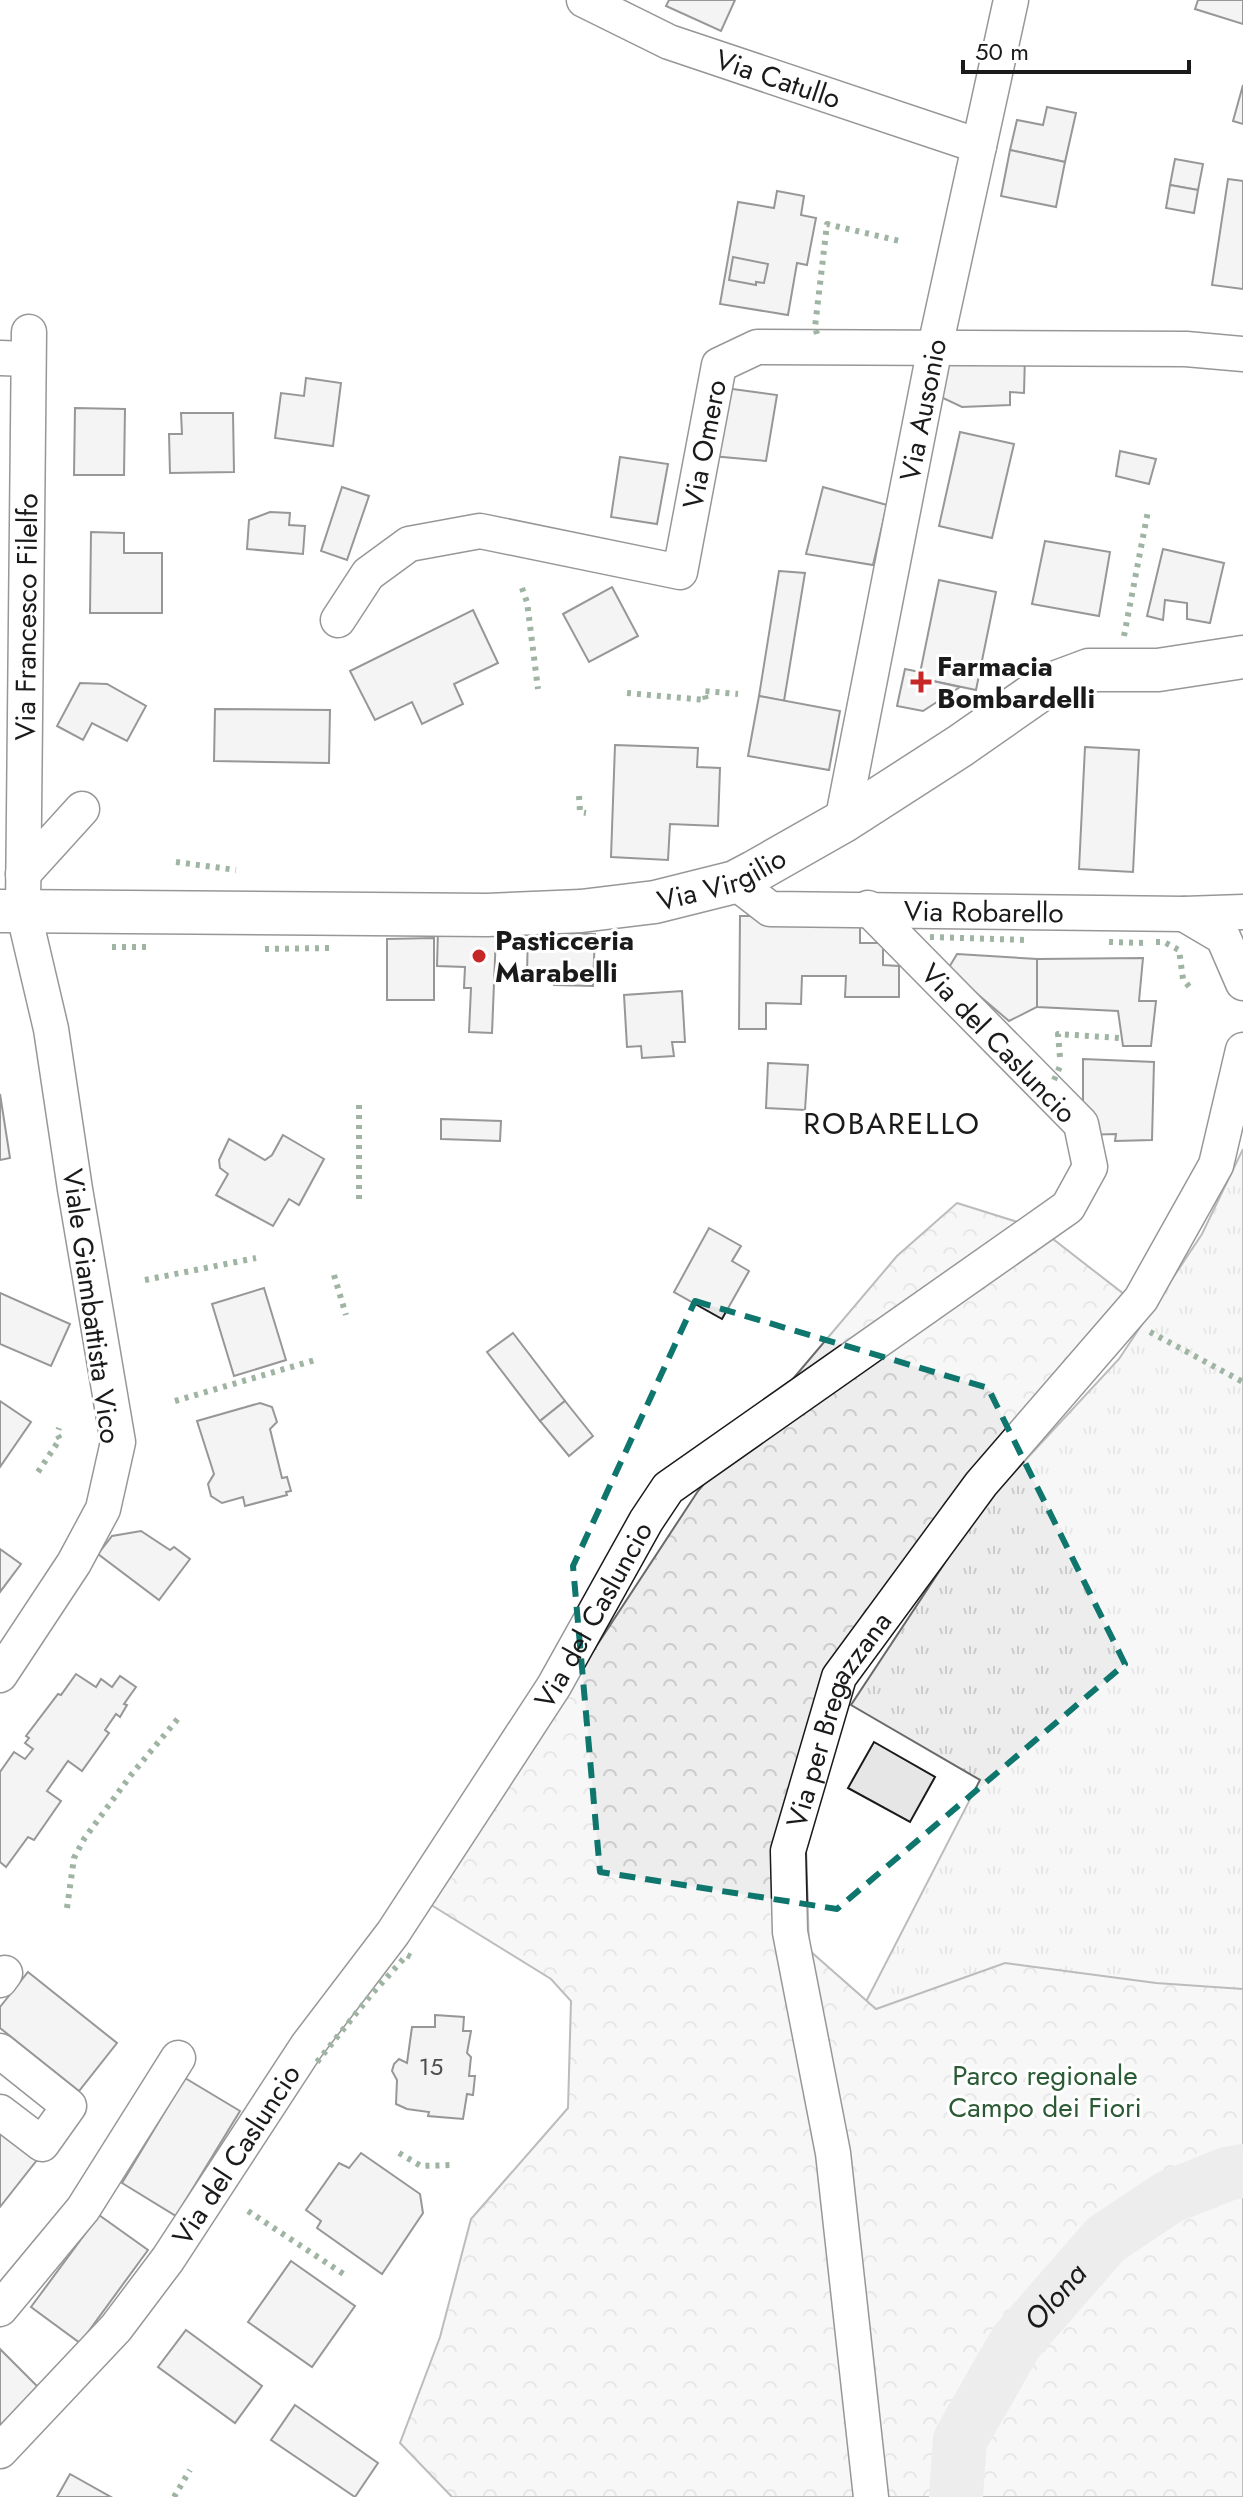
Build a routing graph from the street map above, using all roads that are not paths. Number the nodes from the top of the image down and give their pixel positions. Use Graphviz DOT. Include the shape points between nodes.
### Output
graph roads {
  1 [pos="584,0"];
  2 [pos="1011,0"];
  3 [pos="979,146"];
  4 [pos="935,347"];
  5 [pos="19,350"];
  6 [pos="1243,354"];
  7 [pos="13,565"];
  8 [pos="338,620"];
  9 [pos="1243,657"];
  10 [pos="82,809"];
  11 [pos="842,822"];
  12 [pos="735,882"];
  13 [pos="15,898"];
  14 [pos="868,908"];
  15 [pos="1243,912"];
  16 [pos="1184,914"];
  17 [pos="1243,983"];
  18 [pos="1243,1050"];
  19 [pos="0,1675"];
  20 [pos="178,2058"];
  21 [pos="7,2071"];
  22 [pos="0,2112"];
  23 [pos="0,2309"];
  24 [pos="0,2451"];
  25 [pos="871,2497"];
  1 -- 3 [label="street, Via Catullo" via="669,42"];
  2 -- 3 [label="street, Via Ausonio"];
  3 -- 4 [label="street, Via Ausonio"];
  4 -- 6 [label="street, Via Omero"];
  4 -- 8 [label="street, Via Omero" via="757,347 719,365 680,572 480,531 409,544 368,574"];
  4 -- 11 [label="street, Via Ausonio"];
  5 -- 7 [label="street, Via Francesco Filelfo"];
  7 -- 13 [label="street, Via Francesco Filelfo"];
  9 -- 11 [label="main road, Via Virgilio" via="1158,670 1089,670 1046,686"];
  10 -- 13 [label="street"];
  11 -- 12 [label="main road, Via Virgilio"];
  12 -- 13 [label="main road, Via Virgilio" via="655,902 487,915"];
  12 -- 14 [label="street, Via Robarello" via="770,909"];
  13 -- 19 [label="street, Viale Giambattista Vico" via="51,1029 118,1442 103,1509"];
  14 -- 16 [label="street, Via Robarello"];
  14 -- 24 [label="street, Via del Casluncio" via="1081,1124 1090,1167 1068,1207 668,1488 554,1686 393,1933 307,2046 168,2259 116,2328"];
  15 -- 16 [label="street, Via Robarello"];
  16 -- 17 [label="street" via="1223,937"];
  18 -- 25 [label="street, Via per Bregazzana" via="1216,1165 1141,1299 981,1484 839,1677 788,1851 790,1932 833,2153"];
  20 -- 23 [label="street" via="83,2209"];
  21 -- 22 [label="street" via="69,2106 42,2144"];
}
